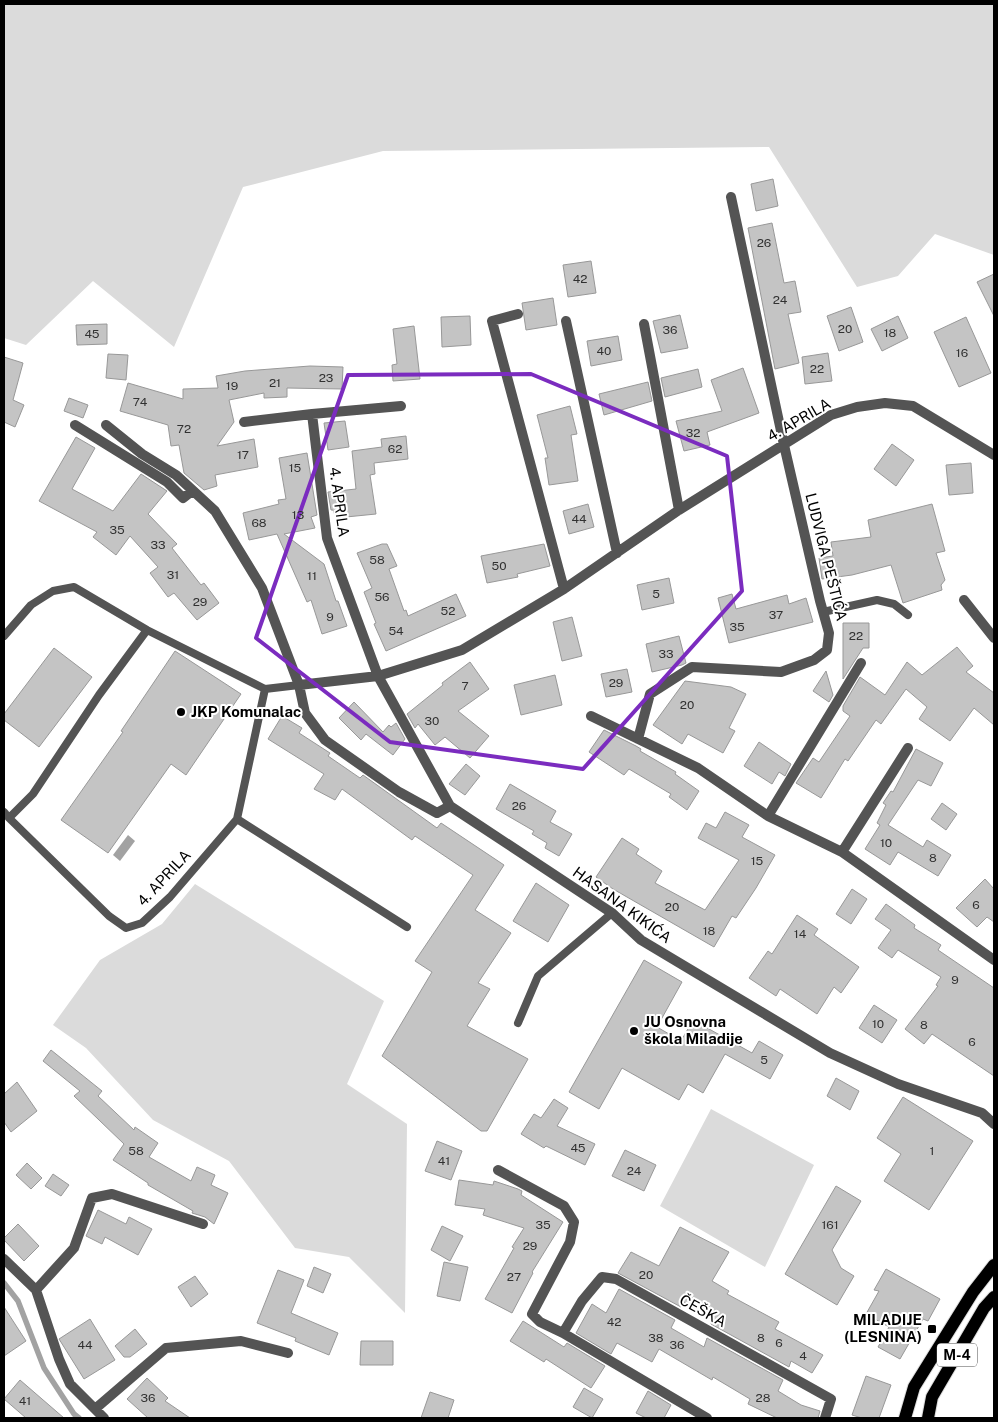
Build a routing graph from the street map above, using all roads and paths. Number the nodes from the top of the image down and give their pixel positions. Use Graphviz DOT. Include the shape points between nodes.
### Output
graph roads {
  1 [pos="731,197"];
  2 [pos="518,314"];
  3 [pos="566,321"];
  4 [pos="644,324"];
  5 [pos="401,406"];
  6 [pos="312,414"];
  7 [pos="244,422"];
  8 [pos="75,425"];
  9 [pos="106,425"];
  10 [pos="784,445"];
  11 [pos="994,455"];
  12 [pos="192,491"];
  13 [pos="679,510"];
  14 [pos="617,553"];
  15 [pos="564,589"];
  16 [pos="964,600"];
  17 [pos="823,612"];
  18 [pos="908,615"];
  19 [pos="147,630"];
  20 [pos="4,636"];
  21 [pos="994,638"];
  22 [pos="861,663"];
  23 [pos="378,676"];
  24 [pos="299,685"];
  25 [pos="265,689"];
  26 [pos="591,716"];
  27 [pos="638,739"];
  28 [pos="908,748"];
  29 [pos="450,806"];
  30 [pos="6,815"];
  31 [pos="768,816"];
  32 [pos="237,819"];
  33 [pos="842,852"];
  34 [pos="612,913"];
  35 [pos="407,927"];
  36 [pos="994,960"];
  37 [pos="518,1023"];
  38 [pos="994,1124"];
  39 [pos="498,1170"];
  40 [pos="203,1224"];
  41 [pos="4,1259"];
  42 [pos="994,1265"];
  43 [pos="36,1290"];
  44 [pos="994,1297"];
  45 [pos="563,1333"];
  46 [pos="288,1353"];
  47 [pos="95,1409"];
  48 [pos="104,1418"];
  49 [pos="707,1418"];
  50 [pos="825,1418"];
  51 [pos="905,1418"];
  52 [pos="928,1418"];
  1 -- 10 [label="street, LUDVIGA PEŠTIĆA"];
  2 -- 15 [label="street" via="492,321"];
  3 -- 14 [label="street"];
  4 -- 13 [label="street"];
  5 -- 6 [label="street"];
  6 -- 7 [label="street"];
  6 -- 23 [label="street, 4. APRILA" via="327,538"];
  8 -- 12 [label="street" via="167,482 184,498"];
  9 -- 12 [label="street" via="142,454 176,475"];
  10 -- 11 [label="street, 4. APRILA" via="831,415 885,403 913,406"];
  10 -- 13 [label="street, 4. APRILA"];
  10 -- 17 [label="street, LUDVIGA PEŠTIĆA"];
  12 -- 24 [label="street" via="215,511 262,588"];
  13 -- 14 [label="street, 4. APRILA"];
  14 -- 15 [label="street, 4. APRILA"];
  15 -- 23 [label="street, 4. APRILA" via="462,650"];
  16 -- 21 [label="street"];
  17 -- 18 [label="lane" via="877,600 894,604"];
  17 -- 27 [label="street, LUDVIGA PEŠTIĆA" via="829,633 827,650 814,660 782,672 692,668 650,694"];
  19 -- 20 [label="lane" via="74,587 53,591 31,605"];
  19 -- 25 [label="lane"];
  19 -- 30 [label="lane" via="32,794"];
  22 -- 31 [label="street"];
  23 -- 24 [label="street, 4. APRILA"];
  23 -- 29 [label="street, HASANA KIKIĆA"];
  24 -- 25 [label="lane, 4. APRILA"];
  24 -- 29 [label="street" via="305,713 325,740 399,792 437,813"];
  25 -- 32 [label="lane, 4. APRILA"];
  26 -- 27 [label="street"];
  27 -- 31 [label="street" via="698,768"];
  28 -- 33 [label="street"];
  29 -- 34 [label="street, HASANA KIKIĆA"];
  30 -- 32 [label="lane, 4. APRILA" via="109,916 126,928 142,923 170,897"];
  31 -- 33 [label="street"];
  32 -- 35 [label="lane"];
  33 -- 36 [label="street"];
  34 -- 37 [label="lane" via="538,976"];
  34 -- 38 [label="street, HASANA KIKIĆA" via="641,940 830,1053 898,1084 982,1113"];
  39 -- 45 [label="street" via="564,1206 574,1222 570,1242 532,1314 540,1322"];
  40 -- 43 [label="street" via="112,1194 92,1198 74,1248"];
  41 -- 43 [label="street"];
  42 -- 51 [label="main road, M-4" via="973,1292 914,1386"];
  43 -- 47 [label="street" via="70,1384"];
  44 -- 52 [label="main road, M-4" via="984,1308 932,1397"];
  45 -- 49 [label="street"];
  45 -- 50 [label="street, ČEŠKA" via="582,1301 602,1277 616,1279 831,1399"];
  46 -- 47 [label="street" via="241,1341 166,1348"];
  47 -- 48 [label="street"];
}
